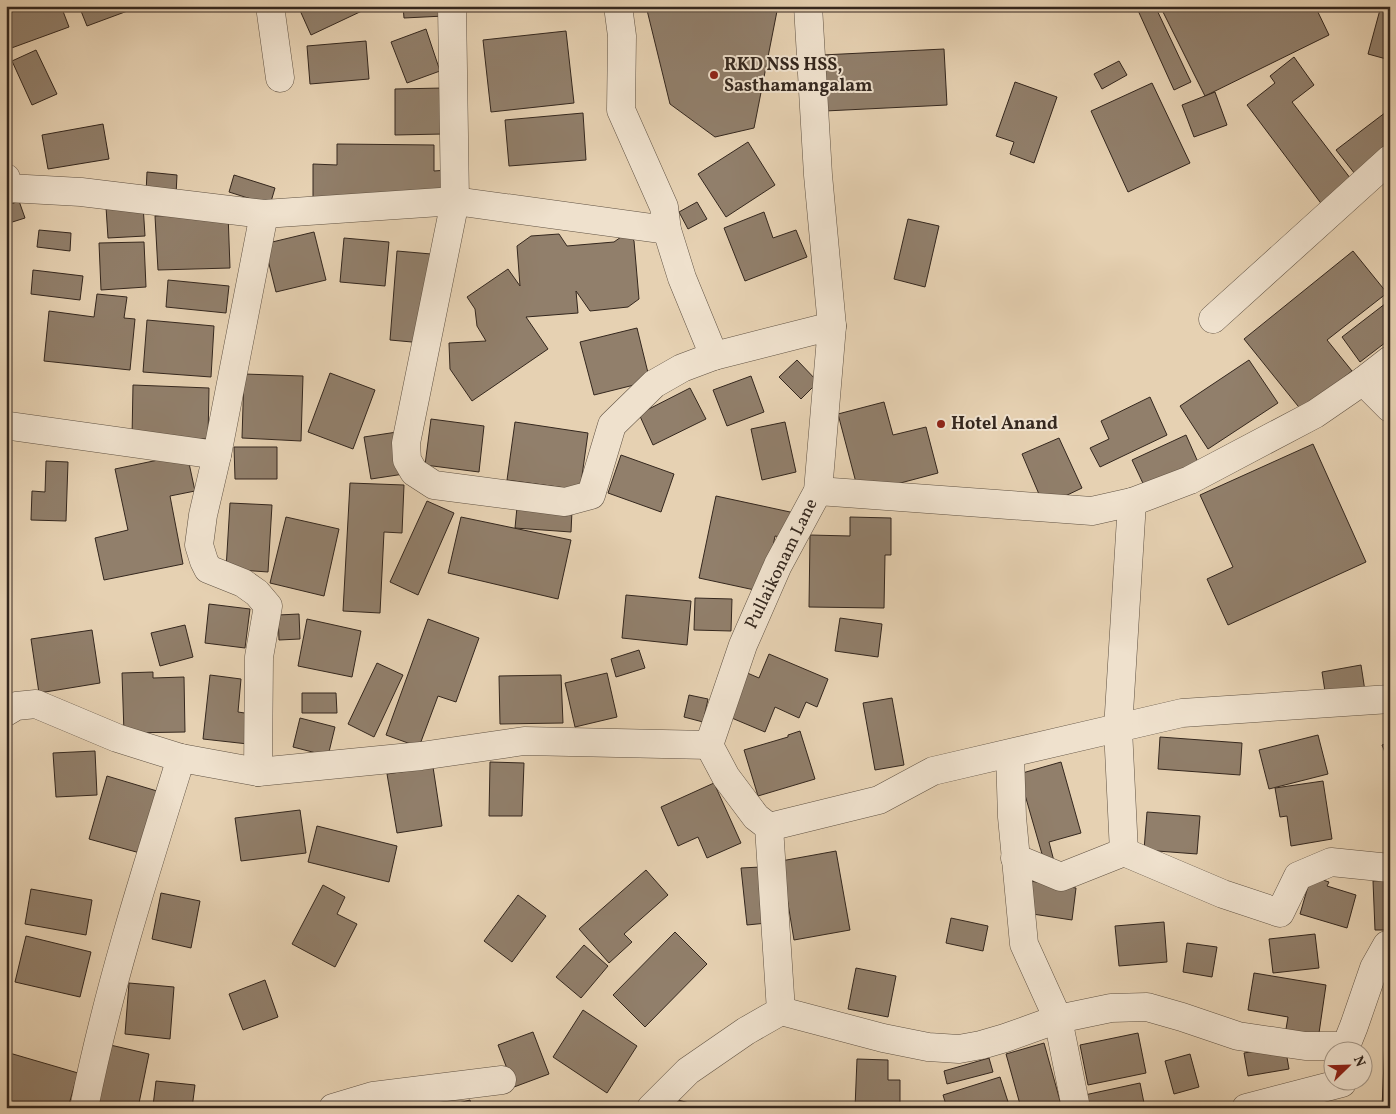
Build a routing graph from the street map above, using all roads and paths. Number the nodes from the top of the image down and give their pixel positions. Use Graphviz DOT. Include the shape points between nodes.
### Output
graph roads {
  1 [pos="270,6"];
  2 [pos="452,6"];
  3 [pos="618,6"];
  4 [pos="808,6"];
  5 [pos="280,78"];
  6 [pos="1390,159"];
  7 [pos="7,184"];
  8 [pos="455,202"];
  9 [pos="264,214"];
  10 [pos="667,230"];
  11 [pos="1212,319"];
  12 [pos="832,326"];
  13 [pos="714,356"];
  14 [pos="1390,360"];
  15 [pos="1363,381"];
  16 [pos="1390,408"];
  17 [pos="10,426"];
  18 [pos="217,455"];
  19 [pos="818,491"];
  20 [pos="1132,502"];
  21 [pos="1390,698"];
  22 [pos="6,712"];
  23 [pos="1118,729"];
  24 [pos="709,745"];
  25 [pos="1010,754"];
  26 [pos="181,758"];
  27 [pos="258,772"];
  28 [pos="769,827"];
  29 [pos="1124,852"];
  30 [pos="1016,858"];
  31 [pos="1390,868"];
  32 [pos="1390,944"];
  33 [pos="781,1011"];
  34 [pos="1058,1019"];
  35 [pos="1348,1042"];
  36 [pos="1324,1047"];
  37 [pos="502,1080"];
  38 [pos="1335,1092"];
  39 [pos="84,1108"];
  40 [pos="333,1108"];
  41 [pos="651,1108"];
  42 [pos="1076,1108"];
  43 [pos="1246,1108"];
  1 -- 5 [label="street"];
  2 -- 8 [label="street"];
  3 -- 10 [label="street" via="622,36 621,110 664,207"];
  4 -- 12 [label="street, Pullaikonam Lane" via="818,175"];
  6 -- 11 [label="street"];
  7 -- 9 [label="street"];
  8 -- 9 [label="street"];
  8 -- 10 [label="street"];
  8 -- 13 [label="street" via="406,442 407,460 414,472 434,485 565,502 591,495 612,425 654,384 682,368"];
  9 -- 18 [label="street"];
  10 -- 13 [label="street" via="682,278"];
  12 -- 13 [label="street"];
  12 -- 19 [label="street, Pullaikonam Lane"];
  14 -- 15 [label="street"];
  15 -- 16 [label="street"];
  15 -- 20 [label="street" via="1265,442 1190,480"];
  17 -- 18 [label="street"];
  18 -- 27 [label="street" via="199,545 204,561 208,570 243,583 268,606 259,657"];
  19 -- 20 [label="street" via="1092,511"];
  19 -- 24 [label="street, Pullaikonam Lane" via="778,565 743,645"];
  20 -- 23 [label="street"];
  21 -- 23 [label="street" via="1182,714"];
  22 -- 26 [label="street" via="16,706 36,704 118,738"];
  23 -- 25 [label="street"];
  23 -- 29 [label="street"];
  24 -- 27 [label="street" via="524,741 421,756"];
  24 -- 28 [label="street" via="726,777 756,818"];
  25 -- 28 [label="street" via="933,771 879,800"];
  25 -- 30 [label="street"];
  26 -- 27 [label="street"];
  26 -- 39 [label="street" via="147,864 96,1051"];
  28 -- 33 [label="street"];
  29 -- 30 [label="street" via="1061,877"];
  29 -- 31 [label="street" via="1280,914 1298,876 1331,862"];
  30 -- 34 [label="street" via="1024,944"];
  32 -- 35 [label="street" via="1374,968"];
  33 -- 34 [label="street" via="883,1038 959,1049 1005,1038"];
  33 -- 41 [label="street" via="688,1071"];
  34 -- 36 [label="street" via="1111,1008 1147,1007 1238,1036"];
  34 -- 42 [label="street"];
  37 -- 40 [label="street" via="373,1096"];
  38 -- 43 [label="street"];
}
